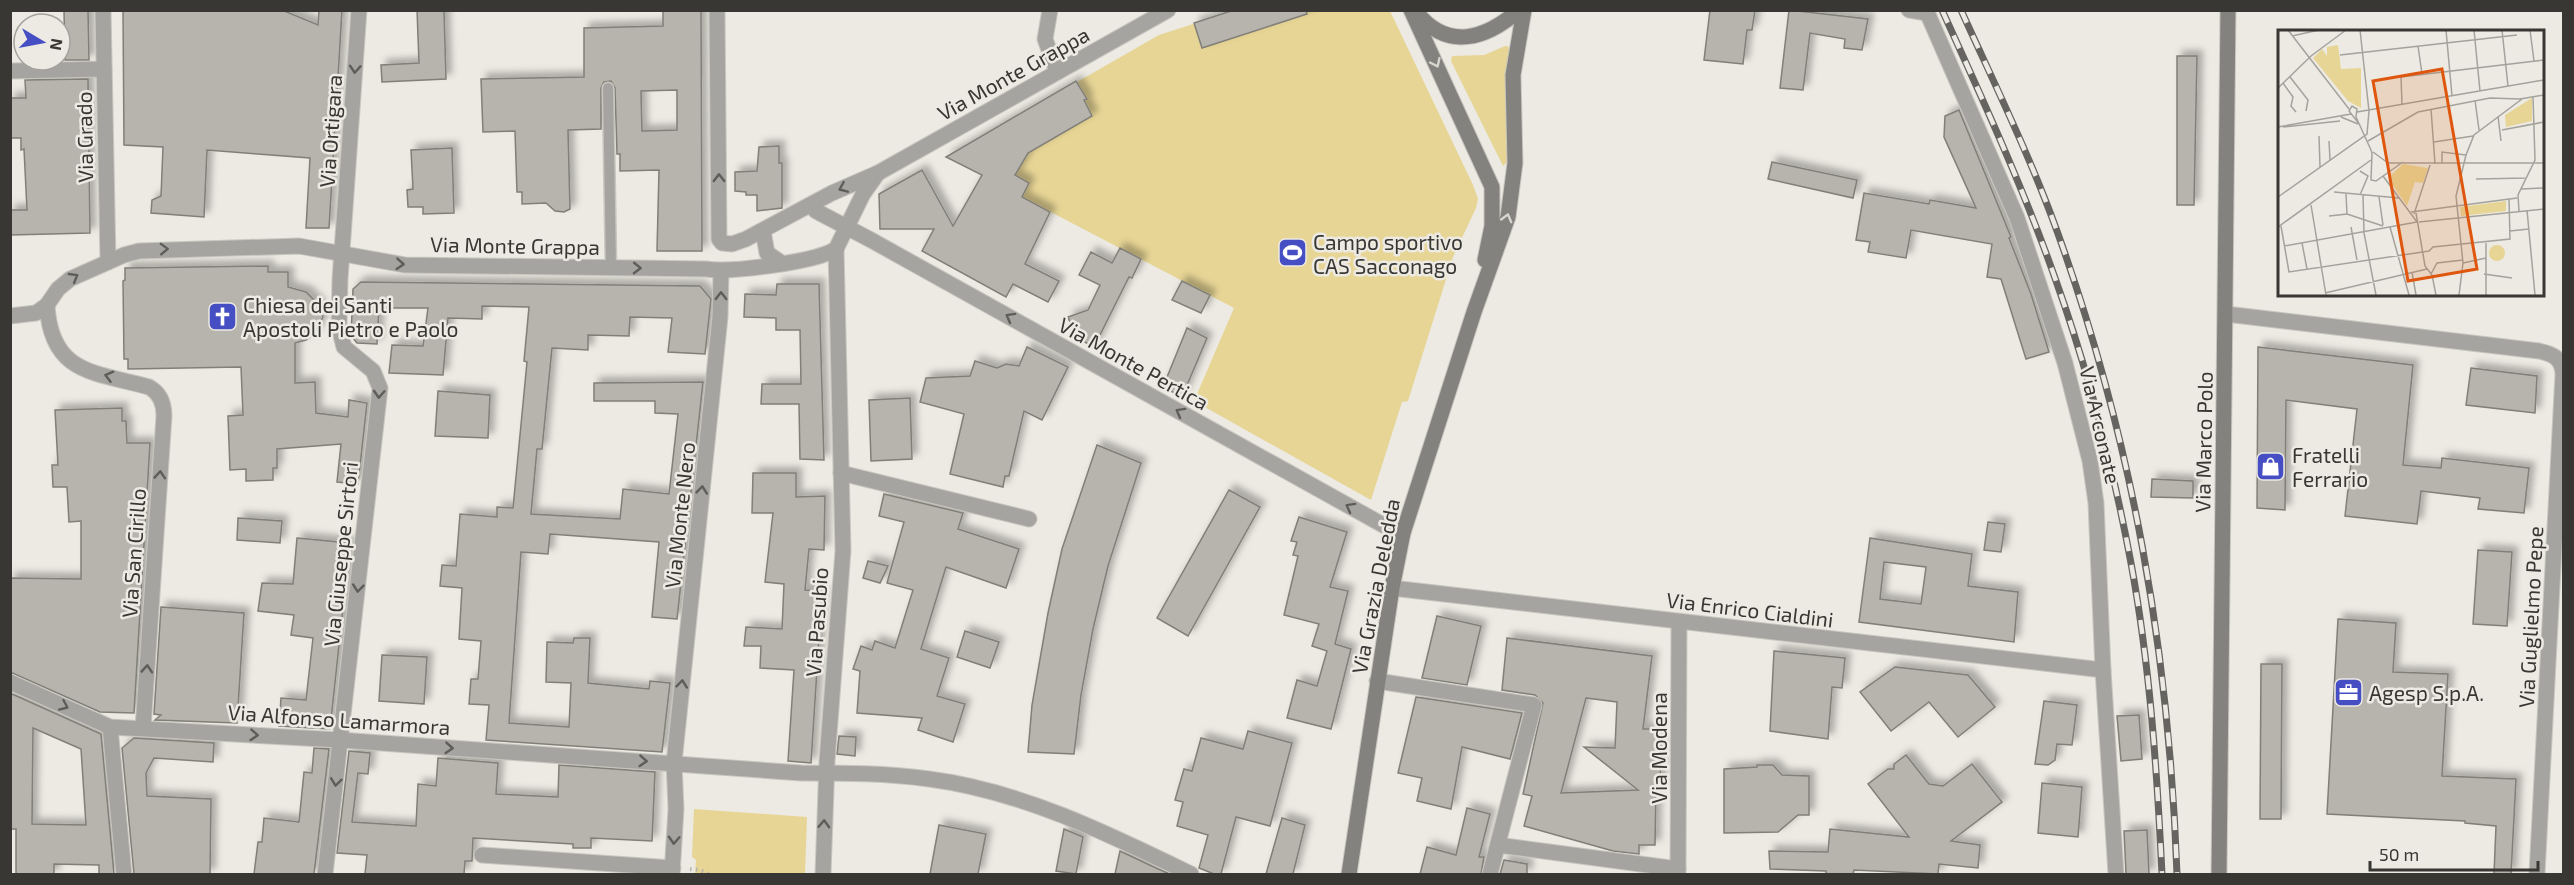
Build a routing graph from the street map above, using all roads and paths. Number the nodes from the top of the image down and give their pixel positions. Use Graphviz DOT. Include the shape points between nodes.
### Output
graph roads {
  1 [pos="103,10"];
  2 [pos="359,10"];
  3 [pos="717,10"];
  4 [pos="1050,10"];
  5 [pos="1168,10"];
  6 [pos="1413,10"];
  7 [pos="1519,10"];
  8 [pos="1524,10"];
  9 [pos="1909,10"];
  10 [pos="2228,10"];
  11 [pos="1927,12"];
  12 [pos="104,69"];
  13 [pos="10,71"];
  14 [pos="1057,72"];
  15 [pos="608,88"];
  16 [pos="878,173"];
  17 [pos="810,205"];
  18 [pos="847,228"];
  19 [pos="763,231"];
  20 [pos="836,249"];
  21 [pos="342,254"];
  22 [pos="108,262"];
  23 [pos="780,262"];
  24 [pos="611,268"];
  25 [pos="721,271"];
  26 [pos="47,305"];
  27 [pos="1474,312"];
  28 [pos="2226,314"];
  29 [pos="10,316"];
  30 [pos="841,473"];
  31 [pos="1029,519"];
  32 [pos="1403,533"];
  33 [pos="1392,588"];
  34 [pos="1679,622"];
  35 [pos="2557,627"];
  36 [pos="2103,670"];
  37 [pos="1377,681"];
  38 [pos="10,682"];
  39 [pos="110,727"];
  40 [pos="143,728"];
  41 [pos="340,740"];
  42 [pos="674,763"];
  43 [pos="826,773"];
  44 [pos="1498,845"];
  45 [pos="482,855"];
  46 [pos="696,869"];
  47 [pos="672,871"];
  48 [pos="1678,872"];
  49 [pos="124,874"];
  50 [pos="325,874"];
  51 [pos="710,874"];
  52 [pos="823,874"];
  53 [pos="1191,874"];
  54 [pos="1349,874"];
  55 [pos="1490,874"];
  56 [pos="2116,874"];
  57 [pos="2219,874"];
  58 [pos="2537,874"];
  1 -- 12 [label="street, Via Grado"];
  2 -- 21 [label="street, Via Ortigara, one-way"];
  19 -- 3 [label="street, Via Monte Grappa, one-way" via="732,244 722,243 719,237"];
  4 -- 14 [label="street" via="1045,39"];
  5 -- 14 [label="street, Via Monte Grappa"];
  6 -- 7 [label="main road" via="1433,30 1462,37 1488,33"];
  6 -- 27 [label="main road, Via Grazia Deledda, one-way" via="1492,187 1492,226"];
  27 -- 8 [label="main road, Via Grazia Deledda, one-way" via="1512,198 1513,75"];
  9 -- 11 [label="street"];
  10 -- 28 [label="main road, Via Marco Polo"];
  11 -- 36 [label="street, Via Arconate" via="2018,218 2077,408 2096,496"];
  12 -- 13 [label="street"];
  12 -- 22 [label="street, Via Grado"];
  14 -- 16 [label="street, Via Monte Grappa"];
  15 -- 24 [label="lane"];
  16 -- 17 [label="street, Via Monte Grappa, one-way"];
  16 -- 18 [label="street, Via Monte Grappa"];
  17 -- 18 [label="street, Via Monte Pertica"];
  17 -- 19 [label="street, Via Monte Grappa"];
  18 -- 20 [label="street, Via Monte Grappa"];
  32 -- 18 [label="street, Via Monte Pertica, one-way"];
  19 -- 23 [label="street" via="764,248"];
  20 -- 23 [label="street, Via Monte Grappa" via="815,258"];
  20 -- 30 [label="street, Via Pasubio"];
  22 -- 21 [label="street, Via Monte Grappa, one-way" via="139,251 179,249 286,246"];
  21 -- 24 [label="street, Via Monte Grappa, one-way" via="405,265"];
  21 -- 41 [label="street, Via Giuseppe Sirtori, one-way" via="339,336 347,350 373,371 380,388"];
  26 -- 22 [label="street, Via Monte Grappa, one-way" via="65,283"];
  23 -- 25 [label="street, Via Monte Grappa"];
  24 -- 25 [label="street, Via Monte Grappa, one-way"];
  42 -- 25 [label="street, Via Monte Nero, one-way" via="720,317"];
  26 -- 29 [label="street" via="32,314"];
  40 -- 26 [label="street, Via San Cirillo, one-way" via="162,401 149,387 84,368 65,357 51,336"];
  27 -- 32 [label="main road, Via Grazia Deledda"];
  28 -- 35 [label="street, Via Guglielmo Pepe" via="2539,351 2552,354 2561,362"];
  28 -- 57 [label="main road, Via Marco Polo"];
  30 -- 31 [label="street"];
  30 -- 43 [label="street, Via Pasubio" via="843,551"];
  32 -- 33 [label="main road, Via Grazia Deledda"];
  33 -- 34 [label="street, Via Enrico Cialdini"];
  33 -- 37 [label="main road, Via Grazia Deledda"];
  34 -- 36 [label="street, Via Enrico Cialdini"];
  34 -- 48 [label="street, Via Modena"];
  35 -- 58 [label="street, Via Guglielmo Pepe"];
  36 -- 56 [label="street, Via Arconate"];
  37 -- 44 [label="street" via="1534,705"];
  37 -- 54 [label="main road, Via Grazia Deledda"];
  38 -- 39 [label="street, Via Alfonso Lamarmora, one-way"];
  39 -- 40 [label="street, Via Alfonso Lamarmora"];
  39 -- 49 [label="street"];
  40 -- 41 [label="street, Via Alfonso Lamarmora, one-way"];
  41 -- 42 [label="street, Via Alfonso Lamarmora, one-way"];
  41 -- 50 [label="street, Via Giuseppe Sirtori, one-way"];
  42 -- 43 [label="street, Via Alfonso Lamarmora"];
  42 -- 47 [label="street, Via Monte Nero, one-way"];
  52 -- 43 [label="street, Via Pasubio, one-way"];
  43 -- 53 [label="street" via="931,779 997,794 1070,819"];
  44 -- 48 [label="street"];
  44 -- 55 [label="street"];
  45 -- 47 [label="street"];
  46 -- 51 [label="path"];
}
